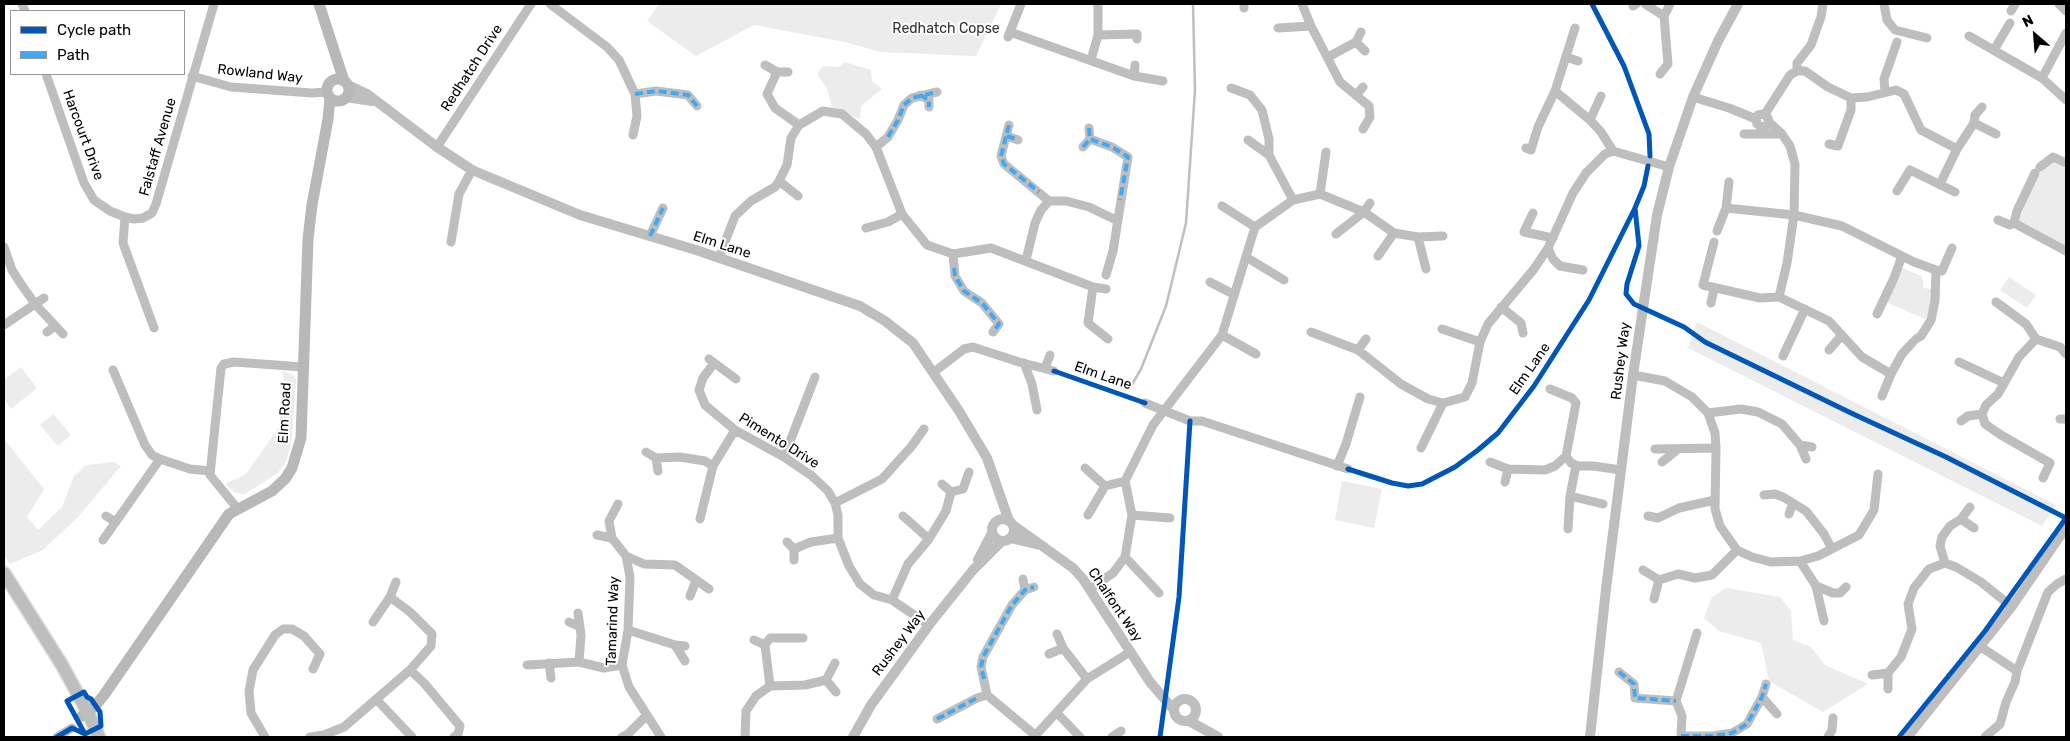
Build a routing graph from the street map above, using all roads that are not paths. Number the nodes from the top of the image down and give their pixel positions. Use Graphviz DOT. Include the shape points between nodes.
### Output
graph roads {
  1 [pos="214,4"];
  2 [pos="319,4"];
  3 [pos="531,4"];
  4 [pos="550,4"];
  5 [pos="1021,4"];
  6 [pos="1098,4"];
  7 [pos="1302,4"];
  8 [pos="1645,4"];
  9 [pos="1670,4"];
  10 [pos="1738,4"];
  11 [pos="1823,4"];
  12 [pos="1884,4"];
  13 [pos="2059,4"];
  14 [pos="2066,11"];
  15 [pos="1664,16"];
  16 [pos="2010,23"];
  17 [pos="1311,26"];
  18 [pos="1278,28"];
  19 [pos="1575,28"];
  20 [pos="1361,32"];
  21 [pos="2066,33"];
  22 [pos="1098,35"];
  23 [pos="1969,36"];
  24 [pos="1927,38"];
  25 [pos="1137,39"];
  26 [pos="1356,42"];
  27 [pos="1897,42"];
  28 [pos="1994,50"];
  29 [pos="1365,51"];
  30 [pos="335,56"];
  31 [pos="1328,57"];
  32 [pos="1566,57"];
  33 [pos="1091,60"];
  34 [pos="1578,61"];
  35 [pos="765,65"];
  36 [pos="1135,65"];
  37 [pos="1797,71"];
  38 [pos="777,72"];
  39 [pos="788,72"];
  40 [pos="1660,74"];
  41 [pos="46,75"];
  42 [pos="192,76"];
  43 [pos="1134,76"];
  44 [pos="2042,78"];
  45 [pos="1163,81"];
  46 [pos="346,83"];
  47 [pos="1363,87"];
  48 [pos="1231,88"];
  49 [pos="1886,91"];
  50 [pos="937,92"];
  51 [pos="1555,92"];
  52 [pos="335,94"];
  53 [pos="635,94"];
  54 [pos="920,95"];
  55 [pos="1356,95"];
  56 [pos="1601,96"];
  57 [pos="1693,97"];
  58 [pos="1851,98"];
  59 [pos="2066,100"];
  60 [pos="376,102"];
  61 [pos="697,106"];
  62 [pos="1982,106"];
  63 [pos="929,107"];
  64 [pos="1767,118"];
  65 [pos="1590,120"];
  66 [pos="1974,123"];
  67 [pos="799,125"];
  68 [pos="1009,125"];
  69 [pos="1089,128"];
  70 [pos="1363,129"];
  71 [pos="1744,134"];
  72 [pos="1782,134"];
  73 [pos="1996,134"];
  74 [pos="633,135"];
  75 [pos="1007,136"];
  76 [pos="1090,139"];
  77 [pos="1018,140"];
  78 [pos="1248,140"];
  79 [pos="437,147"];
  80 [pos="876,147"];
  81 [pos="1083,147"];
  82 [pos="1833,148"];
  83 [pos="1957,149"];
  84 [pos="1532,150"];
  85 [pos="1612,151"];
  86 [pos="1326,152"];
  87 [pos="1269,155"];
  88 [pos="2066,163"];
  89 [pos="1669,167"];
  90 [pos="472,170"];
  91 [pos="779,181"];
  92 [pos="1730,182"];
  93 [pos="1940,184"];
  94 [pos="1897,191"];
  95 [pos="1955,192"];
  96 [pos="1320,194"];
  97 [pos="798,196"];
  98 [pos="1293,200"];
  99 [pos="1049,201"];
  100 [pos="1370,203"];
  101 [pos="1222,206"];
  102 [pos="663,208"];
  103 [pos="1726,208"];
  104 [pos="1364,212"];
  105 [pos="1533,213"];
  106 [pos="902,214"];
  107 [pos="1794,215"];
  108 [pos="125,217"];
  109 [pos="1116,220"];
  110 [pos="1998,220"];
  111 [pos="2014,223"];
  112 [pos="1255,226"];
  113 [pos="866,228"];
  114 [pos="1717,231"];
  115 [pos="1394,233"];
  116 [pos="1336,234"];
  117 [pos="650,236"];
  118 [pos="1443,236"];
  119 [pos="1418,237"];
  120 [pos="1553,238"];
  121 [pos="451,242"];
  122 [pos="1714,242"];
  123 [pos="4,247"];
  124 [pos="1548,248"];
  125 [pos="1952,248"];
  126 [pos="2066,251"];
  127 [pos="953,254"];
  128 [pos="1378,256"];
  129 [pos="1902,256"];
  130 [pos="1246,257"];
  131 [pos="719,258"];
  132 [pos="1026,260"];
  133 [pos="1426,269"];
  134 [pos="1583,270"];
  135 [pos="1936,270"];
  136 [pos="1106,275"];
  137 [pos="1284,280"];
  138 [pos="1210,282"];
  139 [pos="1093,287"];
  140 [pos="1106,288"];
  141 [pos="1714,289"];
  142 [pos="1233,294"];
  143 [pos="1779,297"];
  144 [pos="44,298"];
  145 [pos="1996,302"];
  146 [pos="1711,303"];
  147 [pos="36,304"];
  148 [pos="1501,307"];
  149 [pos="1804,309"];
  150 [pos="1877,314"];
  151 [pos="4,325"];
  152 [pos="55,326"];
  153 [pos="154,328"];
  154 [pos="1442,329"];
  155 [pos="47,332"];
  156 [pos="992,332"];
  157 [pos="1311,332"];
  158 [pos="1523,333"];
  159 [pos="63,334"];
  160 [pos="1222,335"];
  161 [pos="1842,335"];
  162 [pos="1366,338"];
  163 [pos="1108,339"];
  164 [pos="2036,339"];
  165 [pos="1480,342"];
  166 [pos="1358,350"];
  167 [pos="1829,350"];
  168 [pos="1256,354"];
  169 [pos="2066,354"];
  170 [pos="1050,355"];
  171 [pos="1783,356"];
  172 [pos="1959,362"];
  173 [pos="1024,363"];
  174 [pos="303,367"];
  175 [pos="113,370"];
  176 [pos="934,372"];
  177 [pos="1891,374"];
  178 [pos="1633,375"];
  179 [pos="815,377"];
  180 [pos="736,378"];
  181 [pos="2004,383"];
  182 [pos="1550,389"];
  183 [pos="1360,396"];
  184 [pos="1882,396"];
  185 [pos="1145,402"];
  186 [pos="1443,403"];
  187 [pos="1037,410"];
  188 [pos="1165,412"];
  189 [pos="1708,414"];
  190 [pos="1982,414"];
  191 [pos="1961,421"];
  192 [pos="734,430"];
  193 [pos="924,430"];
  194 [pos="1800,446"];
  195 [pos="1812,447"];
  196 [pos="1421,448"];
  197 [pos="1716,448"];
  198 [pos="1655,449"];
  199 [pos="1677,450"];
  200 [pos="646,452"];
  201 [pos="1566,456"];
  202 [pos="784,457"];
  203 [pos="656,458"];
  204 [pos="160,459"];
  205 [pos="1806,459"];
  206 [pos="1490,462"];
  207 [pos="1662,462"];
  208 [pos="2050,463"];
  209 [pos="1576,465"];
  210 [pos="713,466"];
  211 [pos="1337,466"];
  212 [pos="1085,468"];
  213 [pos="2059,468"];
  214 [pos="1348,469"];
  215 [pos="1508,469"];
  216 [pos="1621,470"];
  217 [pos="210,471"];
  218 [pos="658,471"];
  219 [pos="969,472"];
  220 [pos="1878,474"];
  221 [pos="2043,478"];
  222 [pos="1125,481"];
  223 [pos="1505,482"];
  224 [pos="942,484"];
  225 [pos="996,484"];
  226 [pos="1105,486"];
  227 [pos="951,492"];
  228 [pos="1764,495"];
  229 [pos="1570,496"];
  230 [pos="1715,500"];
  231 [pos="835,503"];
  232 [pos="1793,503"];
  233 [pos="618,504"];
  234 [pos="1603,504"];
  235 [pos="1970,507"];
  236 [pos="237,508"];
  237 [pos="1789,514"];
  238 [pos="1088,515"];
  239 [pos="1132,515"];
  240 [pos="106,516"];
  241 [pos="902,516"];
  242 [pos="1648,516"];
  243 [pos="1170,518"];
  244 [pos="1658,518"];
  245 [pos="700,519"];
  246 [pos="1961,519"];
  247 [pos="998,520"];
  248 [pos="116,522"];
  249 [pos="1011,523"];
  250 [pos="1650,527"];
  251 [pos="1974,528"];
  252 [pos="2066,528"];
  253 [pos="1568,529"];
  254 [pos="992,533"];
  255 [pos="597,535"];
  256 [pos="612,538"];
  257 [pos="838,538"];
  258 [pos="1006,539"];
  259 [pos="104,540"];
  260 [pos="929,540"];
  261 [pos="1040,546"];
  262 [pos="1832,549"];
  263 [pos="1737,550"];
  264 [pos="626,556"];
  265 [pos="1125,557"];
  266 [pos="794,560"];
  267 [pos="1800,561"];
  268 [pos="1945,564"];
  269 [pos="973,570"];
  270 [pos="1643,570"];
  271 [pos="4,573"];
  272 [pos="1023,579"];
  273 [pos="2066,579"];
  274 [pos="1659,580"];
  275 [pos="696,581"];
  276 [pos="396,582"];
  277 [pos="1816,586"];
  278 [pos="1846,588"];
  279 [pos="1090,589"];
  280 [pos="709,590"];
  281 [pos="1159,592"];
  282 [pos="690,596"];
  283 [pos="390,597"];
  284 [pos="892,600"];
  285 [pos="1654,600"];
  286 [pos="2012,607"];
  287 [pos="578,613"];
  288 [pos="1824,621"];
  289 [pos="373,622"];
  290 [pos="569,622"];
  291 [pos="929,625"];
  292 [pos="578,626"];
  293 [pos="628,630"];
  294 [pos="1697,633"];
  295 [pos="1057,634"];
  296 [pos="803,638"];
  297 [pos="754,640"];
  298 [pos="764,645"];
  299 [pos="1981,647"];
  300 [pos="1063,648"];
  301 [pos="1130,652"];
  302 [pos="1049,654"];
  303 [pos="685,661"];
  304 [pos="579,662"];
  305 [pos="549,663"];
  306 [pos="835,663"];
  307 [pos="527,665"];
  308 [pos="622,665"];
  309 [pos="313,669"];
  310 [pos="410,670"];
  311 [pos="2017,671"];
  312 [pos="1619,672"];
  313 [pos="1888,673"];
  314 [pos="1872,675"];
  315 [pos="551,678"];
  316 [pos="1087,679"];
  317 [pos="826,680"];
  318 [pos="1766,684"];
  319 [pos="770,686"];
  320 [pos="1888,688"];
  321 [pos="836,692"];
  322 [pos="987,695"];
  323 [pos="1762,696"];
  324 [pos="377,700"];
  325 [pos="1676,701"];
  326 [pos="1177,705"];
  327 [pos="1196,711"];
  328 [pos="1056,713"];
  329 [pos="85,714"];
  330 [pos="1777,714"];
  331 [pos="646,716"];
  332 [pos="1833,718"];
  333 [pos="937,719"];
  334 [pos="1189,721"];
  335 [pos="72,728"];
  336 [pos="1121,731"];
  337 [pos="1833,733"];
  338 [pos="1034,736"];
  339 [pos="57,737"];
  340 [pos="93,737"];
  341 [pos="99,737"];
  342 [pos="265,737"];
  343 [pos="310,737"];
  344 [pos="412,737"];
  345 [pos="454,737"];
  346 [pos="622,737"];
  347 [pos="661,737"];
  348 [pos="745,737"];
  349 [pos="854,737"];
  350 [pos="1080,737"];
  351 [pos="1112,737"];
  352 [pos="1217,737"];
  353 [pos="1590,737"];
  354 [pos="1681,737"];
  355 [pos="1908,737"];
  356 [pos="1985,737"];
  1 -- 42 [label="street, Falstaff Avenue"];
  2 -- 30 [label="main road, Elm Road"];
  3 -- 79 [label="street, Redhatch Drive"];
  4 -- 53 [label="street" via="607,47 619,60"];
  5 -- 33 [label="street" via="1009,35"];
  6 -- 22 [label="street"];
  7 -- 17 [label="street"];
  8 -- 15 [label="street"];
  9 -- 15 [label="street"];
  10 -- 57 [label="street, Rushey Way"];
  11 -- 37 [label="street" via="1813,38 1797,63"];
  12 -- 24 [label="street" via="1887,20 1896,30"];
  13 -- 14 [label="street"];
  15 -- 40 [label="street" via="1668,64"];
  16 -- 28 [label="street"];
  17 -- 18 [label="street"];
  17 -- 31 [label="street"];
  19 -- 32 [label="street"];
  20 -- 26 [label="street"];
  21 -- 44 [label="street"];
  22 -- 25 [label="street" via="1137,34"];
  22 -- 33 [label="street"];
  23 -- 28 [label="street"];
  26 -- 29 [label="street"];
  26 -- 31 [label="street"];
  27 -- 49 [label="street" via="1884,79"];
  28 -- 44 [label="street"];
  30 -- 46 [label="main road, Elm Road"];
  30 -- 52 [label="main road, Elm Road"];
  31 -- 55 [label="street" via="1340,82"];
  32 -- 34 [label="street"];
  32 -- 51 [label="street"];
  33 -- 43 [label="street"];
  35 -- 38 [label="street"];
  36 -- 43 [label="street"];
  37 -- 58 [label="street" via="1806,72"];
  37 -- 64 [label="street" via="1790,75 1779,91"];
  38 -- 39 [label="street"];
  38 -- 67 [label="street" via="767,94 775,108"];
  41 -- 108 [label="street, Harcourt Drive" via="84,183 94,200"];
  42 -- 52 [label="street, Rowland Way" via="231,87"];
  42 -- 108 [label="street, Falstaff Avenue" via="152,213 143,218"];
  43 -- 45 [label="street"];
  44 -- 59 [label="street"];
  46 -- 52 [label="main road" via="349,92"];
  46 -- 52 [label="main road" via="338,79"];
  46 -- 60 [label="street, Elm Lane"];
  47 -- 55 [label="street"];
  48 -- 87 [label="street" via="1250,95 1262,110"];
  49 -- 58 [label="street"];
  49 -- 83 [label="street" via="1896,90 1904,94 1922,130"];
  50 -- 54 [label="street"];
  51 -- 65 [label="street"];
  51 -- 84 [label="street" via="1538,127"];
  52 -- 60 [label="street, Elm Lane"];
  52 -- 174 [label="main road, Elm Road" via="312,205"];
  53 -- 61 [label="street" via="656,91 688,95"];
  53 -- 74 [label="street" via="637,116"];
  54 -- 63 [label="street" via="929,100"];
  54 -- 80 [label="street" via="904,105 888,137"];
  55 -- 70 [label="street" via="1370,106 1370,117"];
  56 -- 65 [label="street"];
  57 -- 64 [label="street" via="1756,119 1759,114"];
  57 -- 89 [label="street, Rushey Way"];
  58 -- 82 [label="street" via="1851,110"];
  60 -- 79 [label="street, Elm Lane"];
  62 -- 66 [label="street" via="1975,115"];
  64 -- 72 [label="street"];
  65 -- 85 [label="street"];
  66 -- 73 [label="street"];
  66 -- 83 [label="street"];
  67 -- 80 [label="street" via="823,111 842,114"];
  67 -- 91 [label="street" via="791,138 787,165"];
  68 -- 75 [label="street"];
  69 -- 76 [label="street"];
  71 -- 72 [label="street"];
  72 -- 107 [label="street" via="1790,146 1794,164"];
  75 -- 77 [label="street"];
  75 -- 99 [label="street" via="1001,156 1004,164"];
  76 -- 81 [label="street"];
  76 -- 109 [label="street" via="1128,157"];
  78 -- 87 [label="street"];
  79 -- 90 [label="street, Elm Lane"];
  80 -- 106 [label="street"];
  83 -- 93 [label="street"];
  85 -- 89 [label="street"];
  85 -- 120 [label="street" via="1586,173 1573,193"];
  86 -- 96 [label="street"];
  87 -- 98 [label="street"];
  88 -- 111 [label="street" via="2053,157 2038,170 2017,210"];
  89 -- 178 [label="street, Rushey Way" via="1656,215"];
  90 -- 117 [label="street, Elm Lane" via="580,215"];
  90 -- 121 [label="street" via="459,194"];
  91 -- 97 [label="street"];
  91 -- 131 [label="street" via="735,216"];
  92 -- 103 [label="street"];
  93 -- 94 [label="street" via="1910,170"];
  93 -- 95 [label="street"];
  96 -- 98 [label="street"];
  96 -- 104 [label="street"];
  98 -- 112 [label="street"];
  99 -- 109 [label="street" via="1090,207"];
  99 -- 132 [label="street" via="1035,223"];
  100 -- 104 [label="street"];
  101 -- 112 [label="street"];
  102 -- 117 [label="street"];
  103 -- 107 [label="street"];
  103 -- 114 [label="street"];
  104 -- 115 [label="street"];
  104 -- 116 [label="street"];
  105 -- 120 [label="street" via="1522,234"];
  106 -- 113 [label="street"];
  106 -- 127 [label="street" via="927,245"];
  107 -- 129 [label="street" via="1842,226"];
  107 -- 143 [label="street"];
  108 -- 153 [label="street" via="123,243"];
  109 -- 136 [label="street"];
  110 -- 111 [label="street" via="2010,225"];
  111 -- 126 [label="street"];
  112 -- 130 [label="street"];
  115 -- 119 [label="street"];
  115 -- 128 [label="street"];
  117 -- 131 [label="street, Elm Lane"];
  118 -- 119 [label="street"];
  119 -- 133 [label="street"];
  120 -- 124 [label="street"];
  122 -- 141 [label="street" via="1703,285"];
  123 -- 147 [label="street" via="12,270"];
  124 -- 134 [label="street" via="1552,259 1560,266"];
  124 -- 148 [label="street"];
  125 -- 135 [label="street" via="1942,271"];
  127 -- 132 [label="street" via="991,248"];
  127 -- 156 [label="street" via="955,276 964,291 1003,324"];
  129 -- 135 [label="street"];
  129 -- 150 [label="street"];
  130 -- 137 [label="street"];
  130 -- 142 [label="street"];
  131 -- 176 [label="street, Elm Lane" via="860,306 913,343"];
  132 -- 139 [label="street"];
  135 -- 177 [label="street" via="1931,320 1921,336 1902,354"];
  138 -- 142 [label="street"];
  139 -- 140 [label="street"];
  139 -- 163 [label="street" via="1084,325"];
  141 -- 143 [label="street" via="1760,298"];
  141 -- 146 [label="street"];
  142 -- 160 [label="street"];
  143 -- 149 [label="street"];
  144 -- 147 [label="street"];
  145 -- 164 [label="street" via="2026,324"];
  147 -- 151 [label="street"];
  147 -- 152 [label="street"];
  148 -- 158 [label="street" via="1520,323"];
  148 -- 165 [label="street"];
  149 -- 161 [label="street" via="1829,321"];
  149 -- 171 [label="street"];
  152 -- 155 [label="street"];
  152 -- 159 [label="street"];
  154 -- 165 [label="street"];
  157 -- 166 [label="street"];
  160 -- 168 [label="street"];
  160 -- 188 [label="street"];
  161 -- 167 [label="street"];
  161 -- 177 [label="street" via="1862,356"];
  162 -- 166 [label="street"];
  164 -- 169 [label="street" via="2060,347"];
  164 -- 181 [label="street" via="2019,357"];
  165 -- 186 [label="street" via="1472,383 1465,397"];
  166 -- 186 [label="street" via="1401,384 1428,399"];
  170 -- 173 [label="street" via="1050,369"];
  172 -- 181 [label="street"];
  173 -- 176 [label="street" via="973,347 964,349"];
  173 -- 187 [label="street"];
  174 -- 217 [label="street" via="224,364 220,372"];
  174 -- 236 [label="main road, Elm Road" via="301,438 292,468 272,491"];
  175 -- 204 [label="street" via="145,445 152,455"];
  176 -- 225 [label="street" via="988,458"];
  177 -- 184 [label="street"];
  178 -- 189 [label="street" via="1665,381 1692,397"];
  178 -- 216 [label="street, Rushey Way"];
  179 -- 202 [label="street"];
  180 -- 192 [label="street, Pimento Drive" via="711,361 699,390 705,405"];
  181 -- 190 [label="street"];
  182 -- 201 [label="street" via="1572,398 1576,403"];
  183 -- 211 [label="street"];
  185 -- 188 [label="street, Elm Lane"];
  186 -- 196 [label="street"];
  188 -- 211 [label="street, Elm Lane"];
  188 -- 222 [label="street" via="1153,425"];
  189 -- 194 [label="street" via="1741,409 1758,412 1782,424"];
  189 -- 197 [label="street"];
  190 -- 191 [label="street" via="1968,416"];
  190 -- 208 [label="street" via="1985,424"];
  192 -- 202 [label="street, Pimento Drive"];
  192 -- 210 [label="street"];
  193 -- 231 [label="street" via="882,479"];
  194 -- 195 [label="street"];
  194 -- 205 [label="street"];
  197 -- 199 [label="street"];
  197 -- 230 [label="street"];
  198 -- 199 [label="street"];
  199 -- 207 [label="street"];
  200 -- 203 [label="street"];
  201 -- 209 [label="street"];
  201 -- 215 [label="street" via="1545,470"];
  202 -- 231 [label="street, Pimento Drive" via="812,476"];
  203 -- 210 [label="street" via="680,457 705,461"];
  203 -- 218 [label="street"];
  204 -- 217 [label="street" via="190,469"];
  204 -- 248 [label="street"];
  206 -- 215 [label="street"];
  208 -- 213 [label="street"];
  208 -- 221 [label="street"];
  209 -- 216 [label="street"];
  209 -- 229 [label="street"];
  210 -- 245 [label="street"];
  211 -- 214 [label="street, Elm Lane"];
  212 -- 226 [label="street"];
  215 -- 223 [label="street"];
  216 -- 353 [label="street, Rushey Way"];
  217 -- 236 [label="street" via="212,480"];
  219 -- 227 [label="street" via="963,489"];
  220 -- 262 [label="street" via="1874,510 1859,535"];
  222 -- 226 [label="street"];
  222 -- 239 [label="street"];
  224 -- 227 [label="street"];
  225 -- 247 [label="street"];
  225 -- 249 [label="street"];
  226 -- 238 [label="street"];
  227 -- 260 [label="street" via="946,511"];
  228 -- 232 [label="street" via="1775,494"];
  229 -- 234 [label="street"];
  229 -- 253 [label="street"];
  230 -- 244 [label="street" via="1678,508"];
  230 -- 263 [label="street" via="1720,526"];
  231 -- 257 [label="street"];
  232 -- 237 [label="street"];
  232 -- 262 [label="street" via="1806,511"];
  233 -- 256 [label="street" via="609,521"];
  235 -- 246 [label="street"];
  236 -- 329 [label="main road, Elm Road" via="216,531 104,695"];
  239 -- 243 [label="street"];
  239 -- 265 [label="street"];
  240 -- 248 [label="street"];
  241 -- 260 [label="street"];
  242 -- 244 [label="street"];
  244 -- 250 [label="street"];
  246 -- 251 [label="street"];
  246 -- 268 [label="street" via="1942,536 1940,546"];
  247 -- 249 [label="street"];
  247 -- 254 [label="street" via="992,527"];
  248 -- 259 [label="street"];
  249 -- 258 [label="street" via="1013,532"];
  249 -- 261 [label="street, Chalfont Way"];
  252 -- 286 [label="street"];
  254 -- 258 [label="street" via="996,538"];
  254 -- 269 [label="street, Rushey Way"];
  255 -- 256 [label="street"];
  256 -- 264 [label="street, Tamarind Way"];
  257 -- 266 [label="street" via="791,545"];
  257 -- 284 [label="street" via="860,584 874,595"];
  258 -- 261 [label="street, Chalfont Way"];
  258 -- 269 [label="street, Rushey Way"];
  260 -- 284 [label="street" via="908,564"];
  261 -- 279 [label="street, Chalfont Way" via="1074,568"];
  262 -- 267 [label="street"];
  263 -- 267 [label="street" via="1771,562"];
  263 -- 274 [label="street" via="1712,575 1695,578 1678,574"];
  264 -- 275 [label="street, Tamarind Way" via="644,564 675,565"];
  264 -- 293 [label="street, Tamarind Way" via="630,577"];
  265 -- 279 [label="street" via="1113,573"];
  265 -- 281 [label="street"];
  267 -- 277 [label="street"];
  268 -- 286 [label="street" via="1981,582"];
  268 -- 313 [label="street" via="1929,569 1914,588 1908,604 1912,629 1901,657"];
  269 -- 291 [label="street, Rushey Way"];
  270 -- 274 [label="street"];
  271 -- 329 [label="main road" via="62,665"];
  272 -- 322 [label="street" via="1029,589 1012,605 982,657"];
  273 -- 311 [label="street" via="2048,592"];
  274 -- 285 [label="street"];
  275 -- 280 [label="street, Tamarind Way"];
  275 -- 282 [label="street"];
  276 -- 283 [label="street"];
  277 -- 278 [label="street" via="1833,593 1840,593"];
  277 -- 288 [label="street"];
  279 -- 301 [label="street, Chalfont Way"];
  283 -- 289 [label="street"];
  283 -- 310 [label="street" via="432,634 431,646"];
  284 -- 291 [label="street"];
  286 -- 299 [label="street"];
  287 -- 292 [label="street"];
  290 -- 292 [label="street"];
  291 -- 349 [label="street, Rushey Way" via="870,705"];
  292 -- 304 [label="street" via="581,635"];
  293 -- 303 [label="street" via="680,646"];
  293 -- 308 [label="street, Tamarind Way"];
  294 -- 325 [label="street"];
  295 -- 300 [label="street"];
  296 -- 298 [label="street" via="770,638"];
  297 -- 298 [label="street"];
  298 -- 319 [label="street"];
  299 -- 311 [label="street"];
  299 -- 355 [label="street"];
  300 -- 302 [label="street"];
  300 -- 316 [label="street"];
  301 -- 316 [label="street"];
  301 -- 326 [label="street, Chalfont Way" via="1156,691"];
  304 -- 305 [label="street"];
  304 -- 308 [label="street" via="604,668"];
  305 -- 307 [label="street"];
  305 -- 315 [label="street"];
  306 -- 317 [label="street"];
  308 -- 331 [label="street, Tamarind Way" via="629,687"];
  309 -- 342 [label="street" via="320,654 304,636 292,629 283,629 275,635 253,670 249,690 251,713"];
  310 -- 324 [label="street"];
  310 -- 345 [label="street" via="460,726"];
  311 -- 356 [label="street" via="2000,724"];
  312 -- 325 [label="street" via="1634,684 1634,698"];
  313 -- 314 [label="street"];
  313 -- 320 [label="street"];
  316 -- 328 [label="street"];
  317 -- 319 [label="street" via="805,685"];
  317 -- 321 [label="street"];
  318 -- 323 [label="street"];
  319 -- 348 [label="street" via="756,696 746,712"];
  322 -- 333 [label="street"];
  322 -- 338 [label="street"];
  323 -- 330 [label="street"];
  323 -- 354 [label="street" via="1748,724 1732,733"];
  324 -- 343 [label="street" via="344,727"];
  324 -- 344 [label="street"];
  325 -- 354 [label="street" via="1682,716"];
  326 -- 327 [label="street" via="1185,699 1191,701"];
  326 -- 334 [label="street" via="1179,719"];
  327 -- 334 [label="street"];
  327 -- 352 [label="street"];
  328 -- 338 [label="street"];
  328 -- 350 [label="street"];
  329 -- 340 [label="main road"];
  329 -- 341 [label="main road"];
  331 -- 346 [label="street"];
  331 -- 347 [label="street, Tamarind Way"];
  332 -- 337 [label="street"];
  334 -- 352 [label="street"];
  335 -- 339 [label="street"];
  336 -- 351 [label="street"];
}
